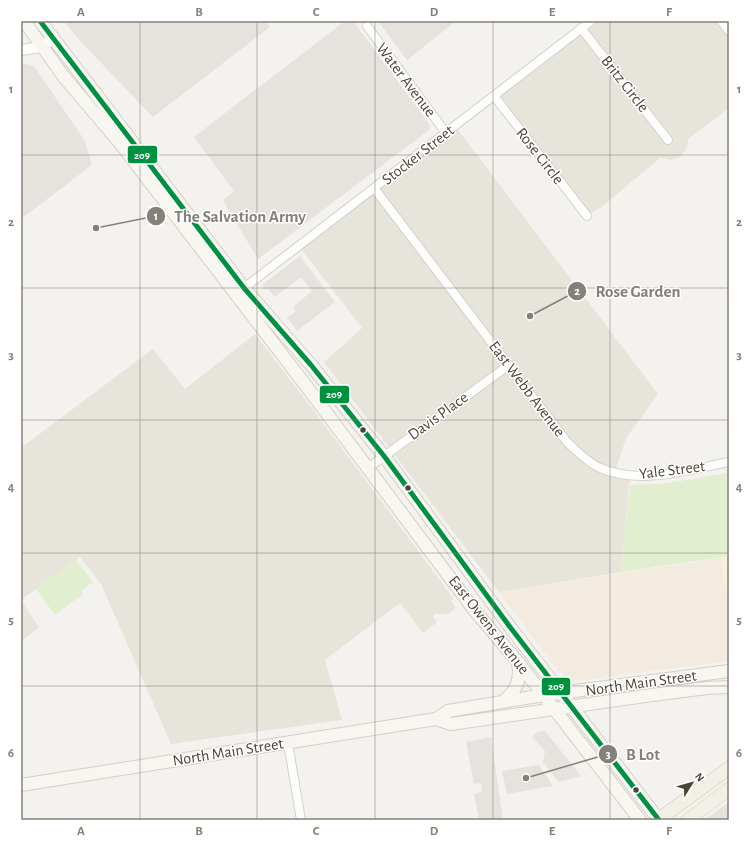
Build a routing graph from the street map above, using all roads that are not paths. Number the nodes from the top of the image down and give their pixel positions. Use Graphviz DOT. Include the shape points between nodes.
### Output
graph roads {
  1 [pos="24,21"];
  2 [pos="40,21"];
  3 [pos="591,21"];
  4 [pos="721,21"];
  5 [pos="367,26"];
  6 [pos="582,28"];
  7 [pos="729,31"];
  8 [pos="54,39"];
  9 [pos="41,47"];
  10 [pos="21,50"];
  11 [pos="494,96"];
  12 [pos="446,133"];
  13 [pos="668,140"];
  14 [pos="374,188"];
  15 [pos="587,216"];
  16 [pos="244,288"];
  17 [pos="311,365"];
  18 [pos="509,365"];
  19 [pos="298,375"];
  20 [pos="381,459"];
  21 [pos="729,462"];
  22 [pos="368,468"];
  23 [pos="615,472"];
  24 [pos="518,662"];
  25 [pos="729,671"];
  26 [pos="729,687"];
  27 [pos="562,693"];
  28 [pos="544,695"];
  29 [pos="502,702"];
  30 [pos="572,707"];
  31 [pos="554,709"];
  32 [pos="436,719"];
  33 [pos="288,743"];
  34 [pos="729,768"];
  35 [pos="21,785"];
  36 [pos="729,789"];
  37 [pos="302,820"];
  38 [pos="640,820"];
  39 [pos="658,820"];
  40 [pos="688,820"];
  1 -- 9 [label="main road, East Owens Avenue"];
  2 -- 8 [label="main road, East Owens Avenue"];
  3 -- 6 [label="street, Stocker Street"];
  4 -- 7 [label="street"];
  5 -- 12 [label="street, Water Avenue"];
  6 -- 11 [label="street, Stocker Street"];
  6 -- 13 [label="street, Britz Circle"];
  8 -- 9 [label="street"];
  8 -- 16 [label="main road, East Owens Avenue"];
  9 -- 10 [label="street"];
  9 -- 19 [label="main road, East Owens Avenue" via="120,143"];
  11 -- 12 [label="street, Stocker Street"];
  11 -- 15 [label="street, Rose Circle"];
  12 -- 14 [label="street, Stocker Street"];
  14 -- 16 [label="street, Stocker Street"];
  14 -- 18 [label="street, East Webb Avenue"];
  16 -- 17 [label="main road, East Owens Avenue"];
  17 -- 19 [label="main road"];
  17 -- 20 [label="main road, East Owens Avenue"];
  18 -- 20 [label="street, Davis Place"];
  18 -- 23 [label="street, East Webb Avenue" via="567,442 590,462"];
  19 -- 22 [label="main road, East Owens Avenue"];
  20 -- 22 [label="street, Davis Place"];
  20 -- 27 [label="main road, East Owens Avenue" via="427,514"];
  21 -- 23 [label="street, Yale Street" via="641,476"];
  22 -- 24 [label="main road, East Owens Avenue" via="475,611"];
  24 -- 28 [label="main road, East Owens Avenue"];
  24 -- 29 [label="main road" via="518,686 514,693"];
  25 -- 27 [label="main road, North Main Street"];
  26 -- 30 [label="main road, North Main Street"];
  27 -- 28 [label="main road, North Main Street"];
  27 -- 30 [label="main road, East Owens Avenue"];
  28 -- 29 [label="main road, North Main Street"];
  28 -- 31 [label="main road, East Owens Avenue"];
  29 -- 32 [label="main road, North Main Street" via="448,711"];
  30 -- 31 [label="main road, North Main Street"];
  30 -- 39 [label="main road, East Owens Avenue"];
  31 -- 32 [label="main road, North Main Street" via="451,724"];
  31 -- 38 [label="main road, East Owens Avenue"];
  32 -- 33 [label="main road, North Main Street"];
  33 -- 35 [label="main road, North Main Street"];
  33 -- 37 [label="street"];
  34 -- 39 [label="main road"];
  36 -- 40 [label="main road"];
}
